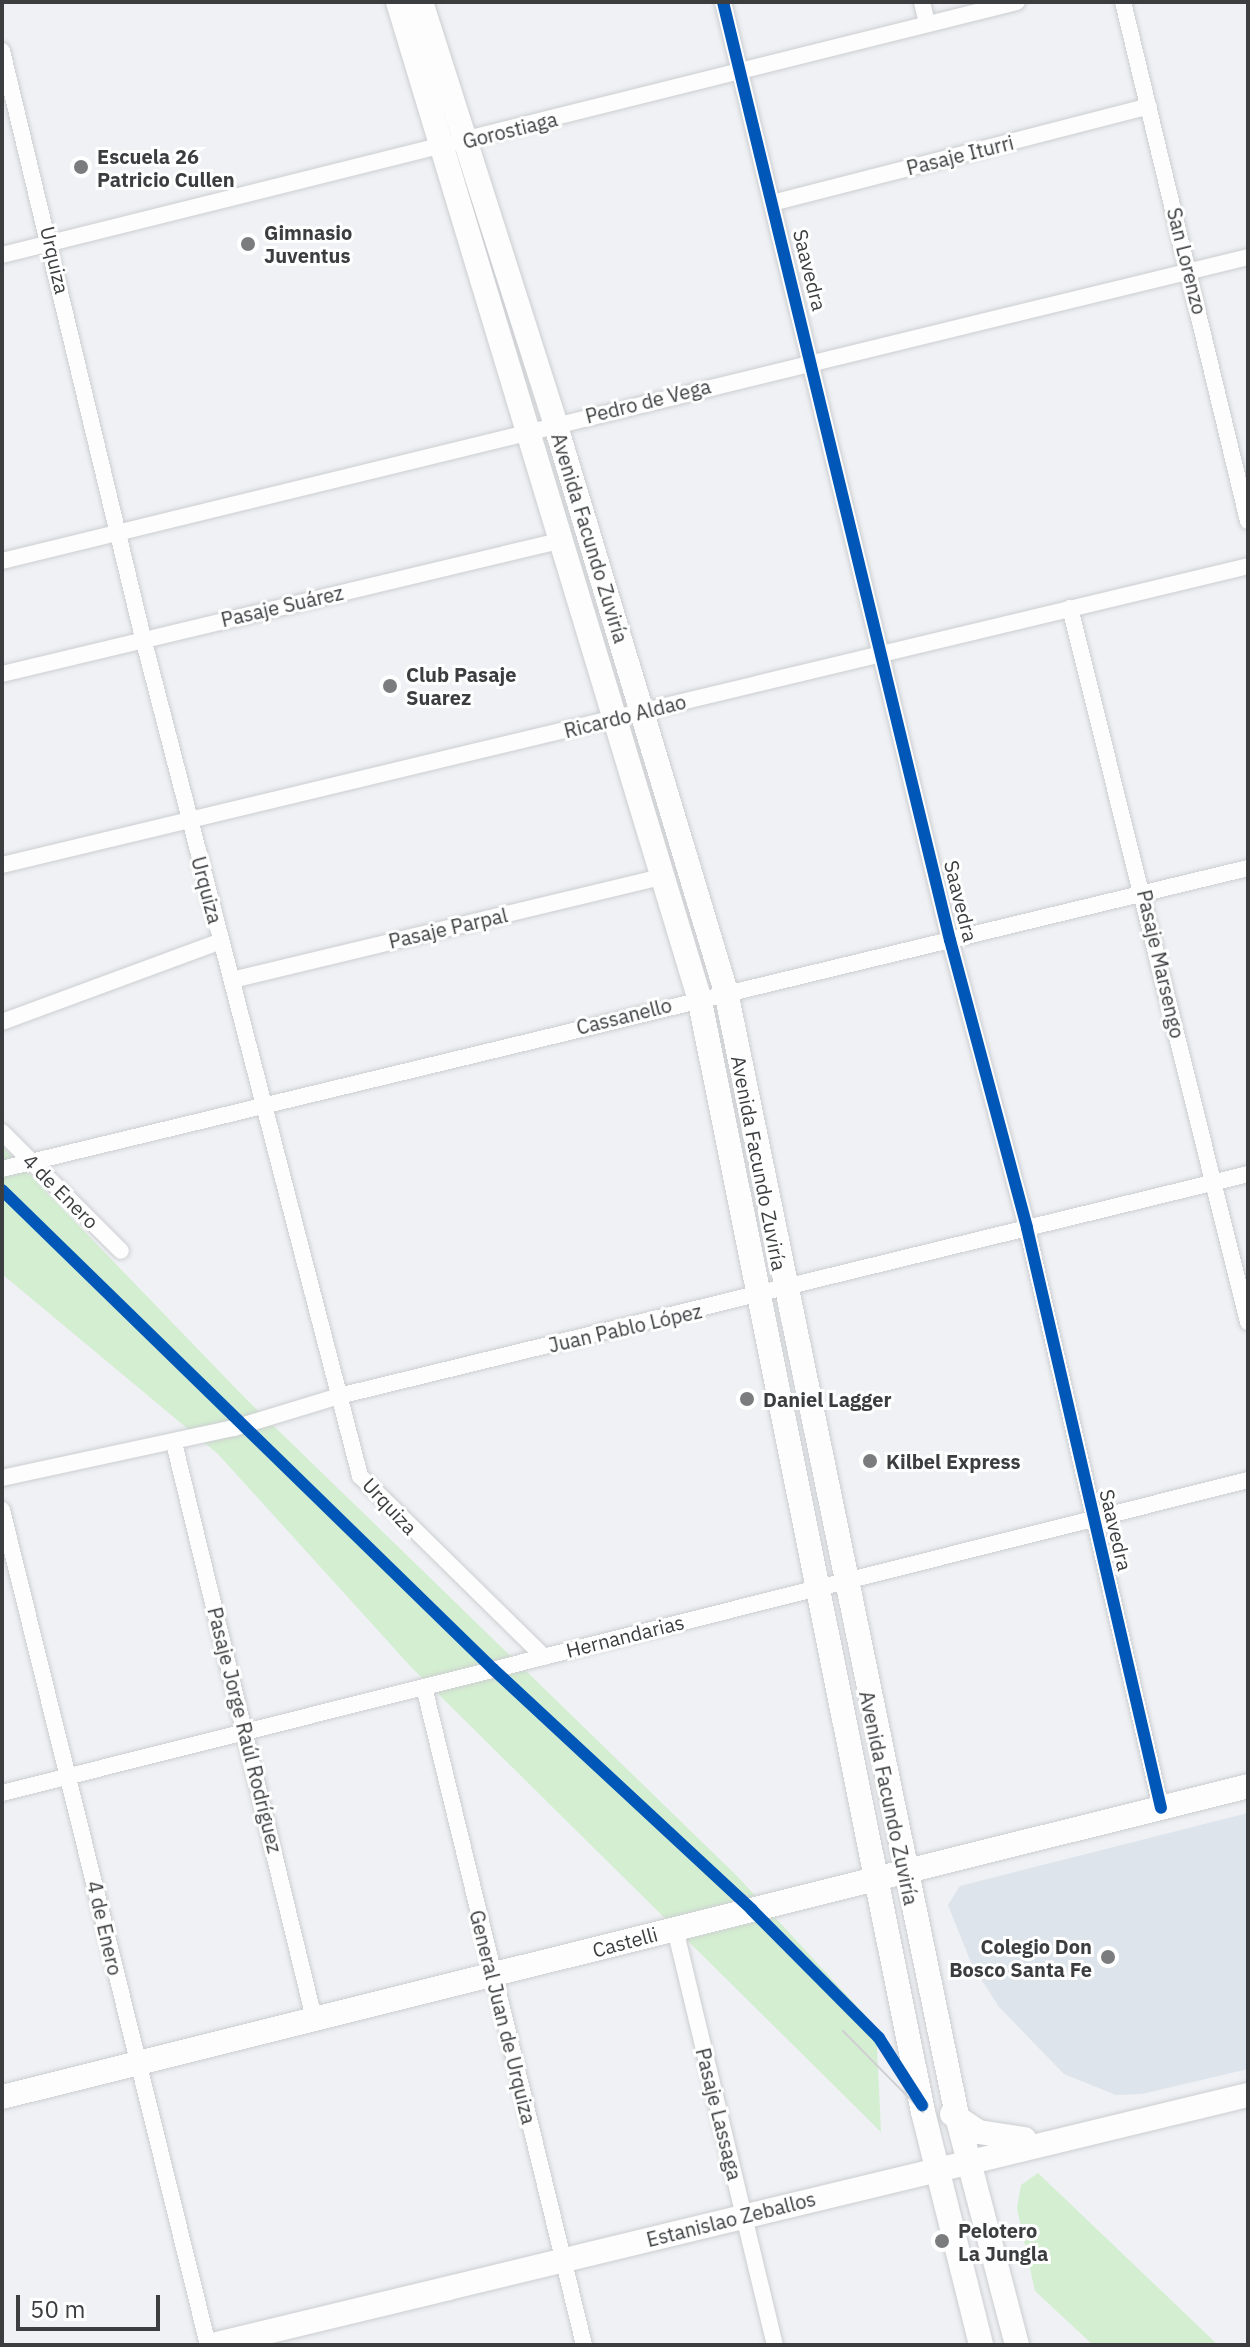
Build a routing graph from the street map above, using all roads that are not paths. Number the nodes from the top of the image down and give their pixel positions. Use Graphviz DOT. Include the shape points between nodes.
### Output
graph roads {
  1 [pos="398,2"];
  2 [pos="421,2"];
  3 [pos="723,2"];
  4 [pos="922,2"];
  5 [pos="1017,2"];
  6 [pos="1123,2"];
  7 [pos="927,23"];
  8 [pos="2,51"];
  9 [pos="740,73"];
  10 [pos="1149,106"];
  11 [pos="454,144"];
  12 [pos="772,203"];
  13 [pos="51,243"];
  14 [pos="2,255"];
  15 [pos="1248,257"];
  16 [pos="1190,272"];
  17 [pos="812,361"];
  18 [pos="555,423"];
  19 [pos="530,430"];
  20 [pos="1248,521"];
  21 [pos="118,533"];
  22 [pos="563,540"];
  23 [pos="2,561"];
  24 [pos="1248,566"];
  25 [pos="1070,608"];
  26 [pos="143,638"];
  27 [pos="878,652"];
  28 [pos="2,674"];
  29 [pos="644,712"];
  30 [pos="617,719"];
  31 [pos="188,818"];
  32 [pos="2,865"];
  33 [pos="1248,868"];
  34 [pos="664,876"];
  35 [pos="1144,894"];
  36 [pos="950,940"];
  37 [pos="221,941"];
  38 [pos="232,980"];
  39 [pos="726,992"];
  40 [pos="699,997"];
  41 [pos="2,1022"];
  42 [pos="265,1104"];
  43 [pos="2,1132"];
  44 [pos="31,1161"];
  45 [pos="2,1169"];
  46 [pos="1248,1174"];
  47 [pos="1212,1182"];
  48 [pos="1027,1228"];
  49 [pos="121,1251"];
  50 [pos="783,1289"];
  51 [pos="760,1297"];
  52 [pos="1248,1322"];
  53 [pos="339,1396"];
  54 [pos="174,1443"];
  55 [pos="2,1478"];
  56 [pos="1248,1480"];
  57 [pos="2,1510"];
  58 [pos="1092,1518"];
  59 [pos="832,1584"];
  60 [pos="544,1657"];
  61 [pos="424,1687"];
  62 [pos="246,1732"];
  63 [pos="70,1777"];
  64 [pos="1248,1786"];
  65 [pos="2,1793"];
  66 [pos="1161,1808"];
  67 [pos="905,1875"];
  68 [pos="880,1882"];
  69 [pos="675,1929"];
  70 [pos="897,1974"];
  71 [pos="492,1977"];
  72 [pos="314,2018"];
  73 [pos="136,2061"];
  74 [pos="1248,2095"];
  75 [pos="2,2097"];
  76 [pos="958,2120"];
  77 [pos="1122,2125"];
  78 [pos="969,2160"];
  79 [pos="936,2168"];
  80 [pos="744,2216"];
  81 [pos="563,2260"];
  82 [pos="211,2345"];
  83 [pos="584,2345"];
  84 [pos="775,2345"];
  85 [pos="981,2345"];
  86 [pos="1017,2345"];
  1 -- 11 [label="main road, Avenida Facundo Zuviría"];
  2 -- 11 [label="main road, Avenida Facundo Zuviría"];
  3 -- 9 [label="street, Saavedra"];
  4 -- 7 [label="street"];
  5 -- 7 [label="street, Gorostiaga"];
  6 -- 10 [label="street, San Lorenzo"];
  7 -- 9 [label="street, Gorostiaga"];
  8 -- 13 [label="street, Urquiza"];
  9 -- 11 [label="street, Gorostiaga"];
  9 -- 12 [label="street, Saavedra"];
  10 -- 12 [label="street, Pasaje Iturri"];
  10 -- 16 [label="street, San Lorenzo"];
  11 -- 13 [label="street, Gorostiaga"];
  11 -- 18 [label="main road, Avenida Facundo Zuviría"];
  11 -- 19 [label="main road, Avenida Facundo Zuviría"];
  12 -- 17 [label="street, Saavedra"];
  13 -- 14 [label="street, Gorostiaga"];
  13 -- 21 [label="street, Urquiza"];
  15 -- 16 [label="street, Pedro de Vega"];
  16 -- 17 [label="street, Pedro de Vega"];
  16 -- 20 [label="street, San Lorenzo"];
  17 -- 18 [label="street, Pedro de Vega"];
  17 -- 27 [label="street, Saavedra"];
  18 -- 19 [label="street, Pedro de Vega"];
  18 -- 29 [label="main road, Avenida Facundo Zuviría"];
  19 -- 21 [label="street, Pedro de Vega"];
  19 -- 22 [label="main road, Avenida Facundo Zuviría"];
  21 -- 23 [label="street, Pedro de Vega"];
  21 -- 26 [label="street, Urquiza"];
  22 -- 26 [label="street, Pasaje Suárez"];
  22 -- 30 [label="main road, Avenida Facundo Zuviría"];
  24 -- 25 [label="street, Ricardo Aldao"];
  25 -- 27 [label="street, Ricardo Aldao"];
  25 -- 35 [label="street, Pasaje Marsengo"];
  26 -- 28 [label="street, Pasaje Suárez"];
  26 -- 31 [label="street, Urquiza"];
  27 -- 29 [label="street, Ricardo Aldao"];
  27 -- 36 [label="street, Saavedra"];
  29 -- 30 [label="street, Ricardo Aldao"];
  29 -- 39 [label="main road, Avenida Facundo Zuviría"];
  30 -- 31 [label="street, Ricardo Aldao"];
  30 -- 34 [label="main road, Avenida Facundo Zuviría"];
  31 -- 32 [label="street, Ricardo Aldao"];
  31 -- 37 [label="street, Urquiza"];
  33 -- 35 [label="street, Cassanello"];
  34 -- 38 [label="street, Pasaje Parpal"];
  34 -- 40 [label="main road, Avenida Facundo Zuviría"];
  35 -- 36 [label="street, Cassanello"];
  35 -- 47 [label="street, Pasaje Marsengo"];
  36 -- 39 [label="street, Cassanello"];
  36 -- 48 [label="street, Saavedra"];
  37 -- 38 [label="street, Urquiza"];
  37 -- 41 [label="street"];
  38 -- 42 [label="street, Urquiza"];
  39 -- 40 [label="street, Cassanello"];
  39 -- 50 [label="main road, Avenida Facundo Zuviría"];
  40 -- 42 [label="street, Cassanello"];
  40 -- 51 [label="main road, Avenida Facundo Zuviría"];
  42 -- 44 [label="street, Cassanello"];
  42 -- 53 [label="street, Urquiza"];
  43 -- 44 [label="street, 4 de Enero"];
  44 -- 45 [label="street, Cassanello"];
  44 -- 49 [label="street, 4 de Enero"];
  46 -- 47 [label="street, Juan Pablo López"];
  47 -- 48 [label="street, Juan Pablo López"];
  47 -- 52 [label="street, Pasaje Marsengo"];
  48 -- 50 [label="street, Juan Pablo López"];
  48 -- 58 [label="street, Saavedra"];
  50 -- 51 [label="street, Juan Pablo López"];
  50 -- 59 [label="main road, Avenida Facundo Zuviría"];
  51 -- 53 [label="street, Juan Pablo López"];
  51 -- 59 [label="main road, Avenida Facundo Zuviría"];
  53 -- 54 [label="street, Juan Pablo López"];
  53 -- 60 [label="street, Urquiza" via="360,1476 370,1491"];
  54 -- 55 [label="street, Juan Pablo López"];
  54 -- 62 [label="street, Pasaje Jorge Raúl Rodríguez"];
  56 -- 58 [label="street, Hernandarias"];
  57 -- 63 [label="street, 4 de Enero"];
  58 -- 59 [label="street, Hernandarias"];
  58 -- 66 [label="street, Saavedra"];
  59 -- 60 [label="street, Hernandarias"];
  59 -- 67 [label="main road, Avenida Facundo Zuviría"];
  59 -- 68 [label="main road, Avenida Facundo Zuviría"];
  60 -- 61 [label="street, Hernandarias"];
  61 -- 62 [label="street, Hernandarias"];
  61 -- 71 [label="street, General Juan de Urquiza"];
  62 -- 63 [label="street, Hernandarias"];
  62 -- 72 [label="street, Pasaje Jorge Raúl Rodríguez"];
  63 -- 65 [label="street, Hernandarias"];
  63 -- 73 [label="street, 4 de Enero"];
  64 -- 66 [label="main road, Castelli"];
  66 -- 67 [label="main road, Castelli"];
  67 -- 68 [label="main road, Castelli"];
  67 -- 76 [label="main road, Avenida Facundo Zuviría"];
  68 -- 69 [label="main road, Castelli"];
  68 -- 70 [label="main road, Avenida Facundo Zuviría"];
  69 -- 71 [label="main road, Castelli"];
  69 -- 80 [label="street, Pasaje Lassaga"];
  70 -- 76 [label="main road" via="918,2012 936,2090"];
  70 -- 79 [label="main road, Avenida Facundo Zuviría"];
  71 -- 72 [label="main road, Castelli"];
  71 -- 81 [label="street, General Juan de Urquiza"];
  72 -- 73 [label="main road, Castelli"];
  73 -- 75 [label="main road, Castelli"];
  73 -- 82 [label="street, 4 de Enero"];
  74 -- 77 [label="main road, Estanislao Zeballos"];
  76 -- 77 [label="main road" via="985,2134 1020,2139"];
  76 -- 78 [label="main road, Avenida Facundo Zuviría"];
  77 -- 78 [label="main road, Estanislao Zeballos"];
  78 -- 79 [label="main road, Estanislao Zeballos"];
  78 -- 86 [label="main road, Avenida Facundo Zuviría"];
  79 -- 80 [label="main road, Estanislao Zeballos"];
  79 -- 85 [label="main road, Avenida Facundo Zuviría"];
  80 -- 81 [label="main road, Estanislao Zeballos"];
  80 -- 84 [label="street, Pasaje Lassaga"];
  81 -- 82 [label="main road, Estanislao Zeballos"];
  81 -- 83 [label="street, General Juan de Urquiza"];
}
